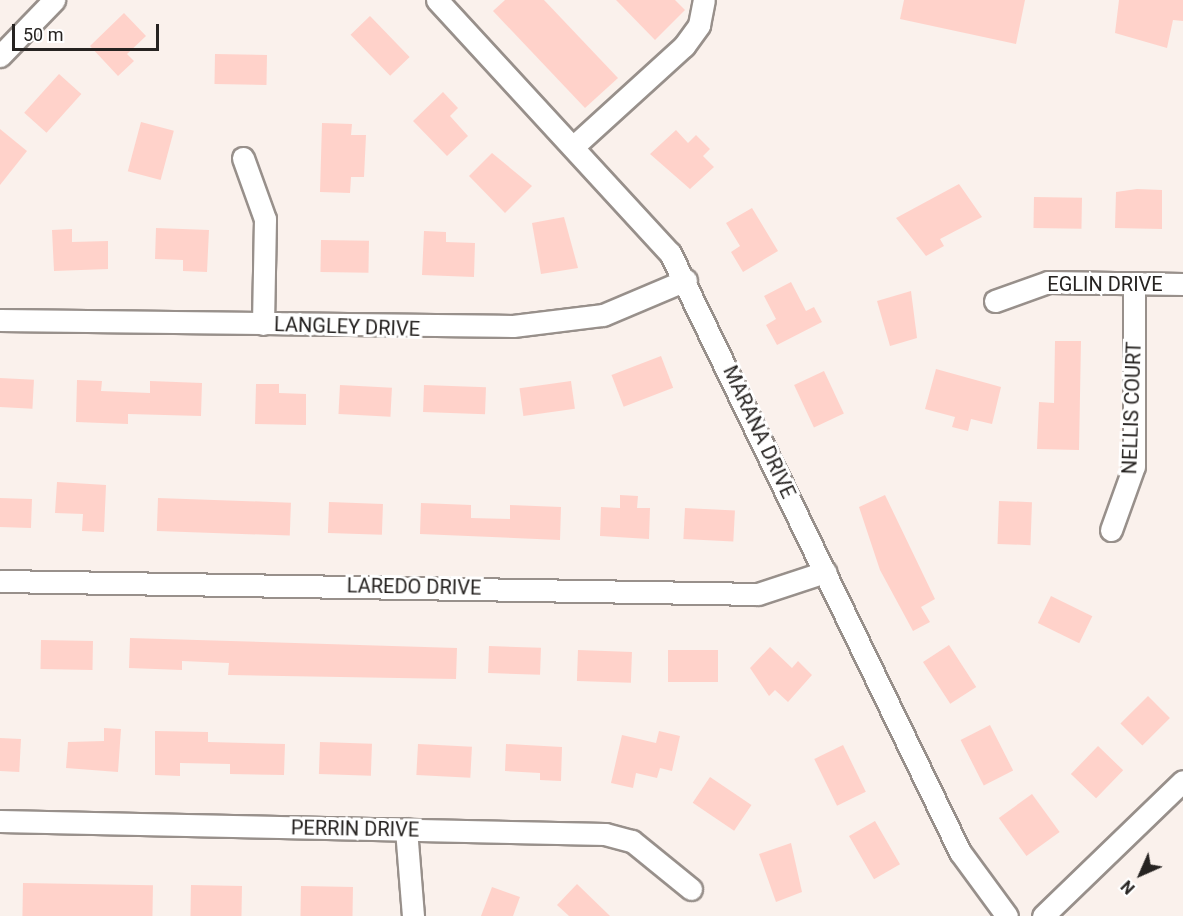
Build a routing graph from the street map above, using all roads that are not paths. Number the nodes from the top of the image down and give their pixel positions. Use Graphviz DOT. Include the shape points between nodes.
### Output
graph roads {
  1 [pos="54,0"];
  2 [pos="437,0"];
  3 [pos="704,0"];
  4 [pos="0,56"];
  5 [pos="574,146"];
  6 [pos="243,158"];
  7 [pos="686,280"];
  8 [pos="1134,283"];
  9 [pos="1183,284"];
  10 [pos="994,301"];
  11 [pos="0,320"];
  12 [pos="262,324"];
  13 [pos="1111,530"];
  14 [pos="825,572"];
  15 [pos="0,581"];
  16 [pos="1183,781"];
  17 [pos="0,821"];
  18 [pos="406,829"];
  19 [pos="691,889"];
  20 [pos="413,916"];
  21 [pos="1007,916"];
  22 [pos="1043,916"];
  1 -- 4 [label="street"];
  2 -- 5 [label="street, MARANA DRIVE"];
  3 -- 5 [label="street" via="699,25 684,46"];
  5 -- 7 [label="street, MARANA DRIVE" via="647,224"];
  6 -- 12 [label="street" via="265,219"];
  7 -- 12 [label="street, LANGLEY DRIVE" via="660,295 572,322 449,329"];
  7 -- 14 [label="street, MARANA DRIVE"];
  8 -- 9 [label="street, EGLIN DRIVE"];
  8 -- 10 [label="street, EGLIN DRIVE" via="1048,282"];
  8 -- 13 [label="street, NELLIS COURT" via="1134,466"];
  11 -- 12 [label="street, LANGLEY DRIVE"];
  14 -- 15 [label="street, LAREDO DRIVE" via="758,594"];
  14 -- 21 [label="street, MARANA DRIVE" via="960,852"];
  16 -- 22 [label="street"];
  17 -- 18 [label="street, PERRIN DRIVE"];
  18 -- 19 [label="street, PERRIN DRIVE" via="605,834 632,841"];
  18 -- 20 [label="street"];
}
